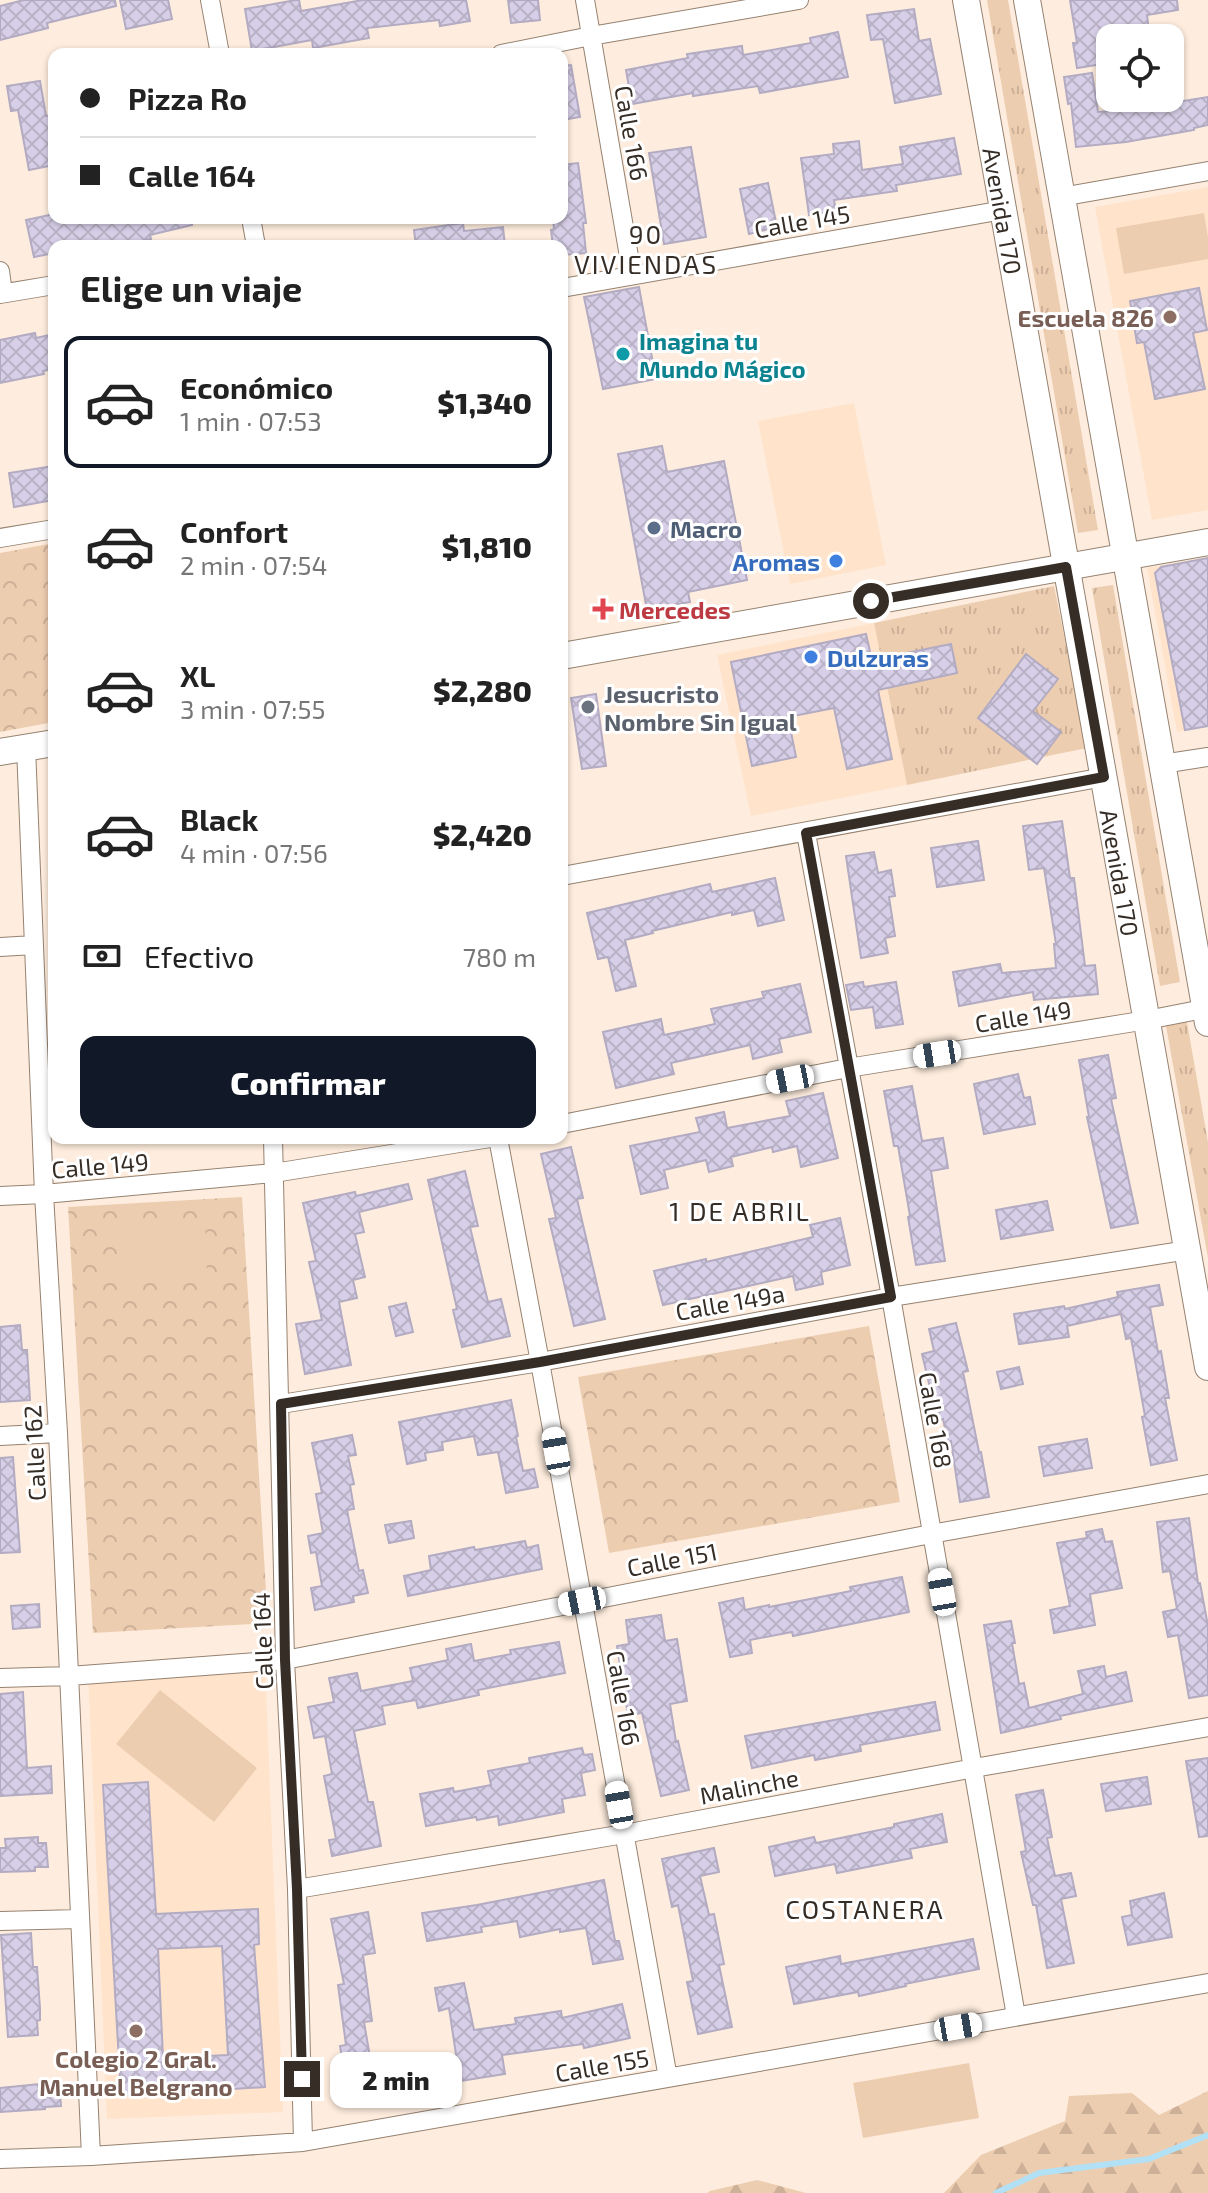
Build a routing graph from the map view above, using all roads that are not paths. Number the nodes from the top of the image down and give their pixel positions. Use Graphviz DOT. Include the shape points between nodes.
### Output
graph roads {
  1 [pos="210,0"];
  2 [pos="585,0"];
  3 [pos="799,0"];
  4 [pos="966,0"];
  5 [pos="1027,0"];
  6 [pos="591,36"];
  7 [pos="219,48"];
  8 [pos="531,48"];
  9 [pos="1208,171"];
  10 [pos="1061,197"];
  11 [pos="1003,210"];
  12 [pos="0,271"];
  13 [pos="632,274"];
  14 [pos="48,286"];
  15 [pos="568,287"];
  16 [pos="2,294"];
  17 [pos="48,530"];
  18 [pos="0,538"];
  19 [pos="1208,542"];
  20 [pos="1125,557"];
  21 [pos="1066,567"];
  22 [pos="568,655"];
  23 [pos="48,744"];
  24 [pos="26,747"];
  25 [pos="0,752"];
  26 [pos="1208,757"];
  27 [pos="1162,764"];
  28 [pos="1104,777"];
  29 [pos="806,833"];
  30 [pos="568,875"];
  31 [pos="34,945"];
  32 [pos="0,947"];
  33 [pos="1207,1013"];
  34 [pos="1147,1020"];
  35 [pos="848,1068"];
  36 [pos="568,1123"];
  37 [pos="273,1144"];
  38 [pos="453,1144"];
  39 [pos="499,1144"];
  40 [pos="274,1173"];
  41 [pos="44,1194"];
  42 [pos="0,1196"];
  43 [pos="1188,1250"];
  44 [pos="891,1297"];
  45 [pos="540,1362"];
  46 [pos="1208,1367"];
  47 [pos="281,1404"];
  48 [pos="58,1433"];
  49 [pos="0,1436"];
  50 [pos="1208,1484"];
  51 [pos="931,1534"];
  52 [pos="582,1601"];
  53 [pos="285,1660"];
  54 [pos="69,1676"];
  55 [pos="0,1678"];
  56 [pos="1208,1727"];
  57 [pos="974,1768"];
  58 [pos="624,1834"];
  59 [pos="297,1889"];
  60 [pos="80,1919"];
  61 [pos="0,1921"];
  62 [pos="1208,1983"];
  63 [pos="1016,2016"];
  64 [pos="668,2078"];
  65 [pos="303,2142"];
  66 [pos="91,2156"];
  67 [pos="0,2159"];
  1 -- 7 [label="street"];
  2 -- 6 [label="street, Calle 166"];
  3 -- 6 [label="street"];
  4 -- 11 [label="main road, Avenida 170"];
  5 -- 10 [label="main road"];
  6 -- 8 [label="street"];
  6 -- 13 [label="street, Calle 166"];
  9 -- 10 [label="street"];
  10 -- 20 [label="main road"];
  11 -- 13 [label="street, Calle 145"];
  11 -- 21 [label="main road, Avenida 170"];
  12 -- 16 [label="street"];
  13 -- 15 [label="street, Calle 145"];
  14 -- 16 [label="street"];
  17 -- 18 [label="street"];
  19 -- 20 [label="main road"];
  20 -- 21 [label="main road"];
  20 -- 27 [label="main road"];
  21 -- 22 [label="main road"];
  21 -- 28 [label="main road, Avenida 170"];
  23 -- 24 [label="main road"];
  24 -- 25 [label="main road"];
  24 -- 31 [label="street, Calle 162"];
  26 -- 27 [label="street"];
  27 -- 33 [label="main road"];
  28 -- 29 [label="street"];
  28 -- 34 [label="main road, Avenida 170"];
  29 -- 30 [label="street"];
  29 -- 35 [label="street, Calle 168"];
  31 -- 32 [label="street"];
  31 -- 41 [label="street, Calle 162"];
  33 -- 34 [label="street, Calle 149"];
  34 -- 35 [label="street, Calle 149"];
  34 -- 43 [label="main road, Avenida 170"];
  35 -- 36 [label="street, Calle 149"];
  35 -- 44 [label="street, Calle 168"];
  37 -- 40 [label="street, Calle 164"];
  38 -- 40 [label="street, Calle 149"];
  39 -- 45 [label="street, Calle 166"];
  40 -- 41 [label="street, Calle 149"];
  40 -- 47 [label="street, Calle 164"];
  41 -- 42 [label="street, Calle 149"];
  41 -- 48 [label="street, Calle 162"];
  43 -- 44 [label="street, Calle 149a"];
  43 -- 46 [label="main road, Avenida 170"];
  44 -- 45 [label="street, Calle 149a"];
  44 -- 51 [label="street, Calle 168"];
  45 -- 47 [label="street, Calle 149a"];
  45 -- 52 [label="street, Calle 166"];
  47 -- 53 [label="street, Calle 164"];
  48 -- 49 [label="street"];
  48 -- 54 [label="street, Calle 162"];
  50 -- 51 [label="street, Calle 151"];
  51 -- 52 [label="street, Calle 151"];
  51 -- 57 [label="street, Calle 168"];
  52 -- 53 [label="street, Calle 151"];
  52 -- 58 [label="street, Calle 166"];
  53 -- 54 [label="street, Calle 151"];
  53 -- 59 [label="street, Calle 164"];
  54 -- 55 [label="street, Calle 151"];
  54 -- 60 [label="street, Calle 162"];
  56 -- 57 [label="street, Malinche"];
  57 -- 58 [label="street, Malinche"];
  57 -- 63 [label="street, Calle 168"];
  58 -- 59 [label="street, Malinche"];
  58 -- 64 [label="street, Calle 166"];
  59 -- 65 [label="street, Calle 164"];
  60 -- 61 [label="street"];
  60 -- 66 [label="street, Calle 162"];
  62 -- 63 [label="street, Calle 155"];
  63 -- 64 [label="street, Calle 155"];
  64 -- 65 [label="street, Calle 155"];
  65 -- 66 [label="street, Calle 155"];
  66 -- 67 [label="street, Calle 155"];
}
